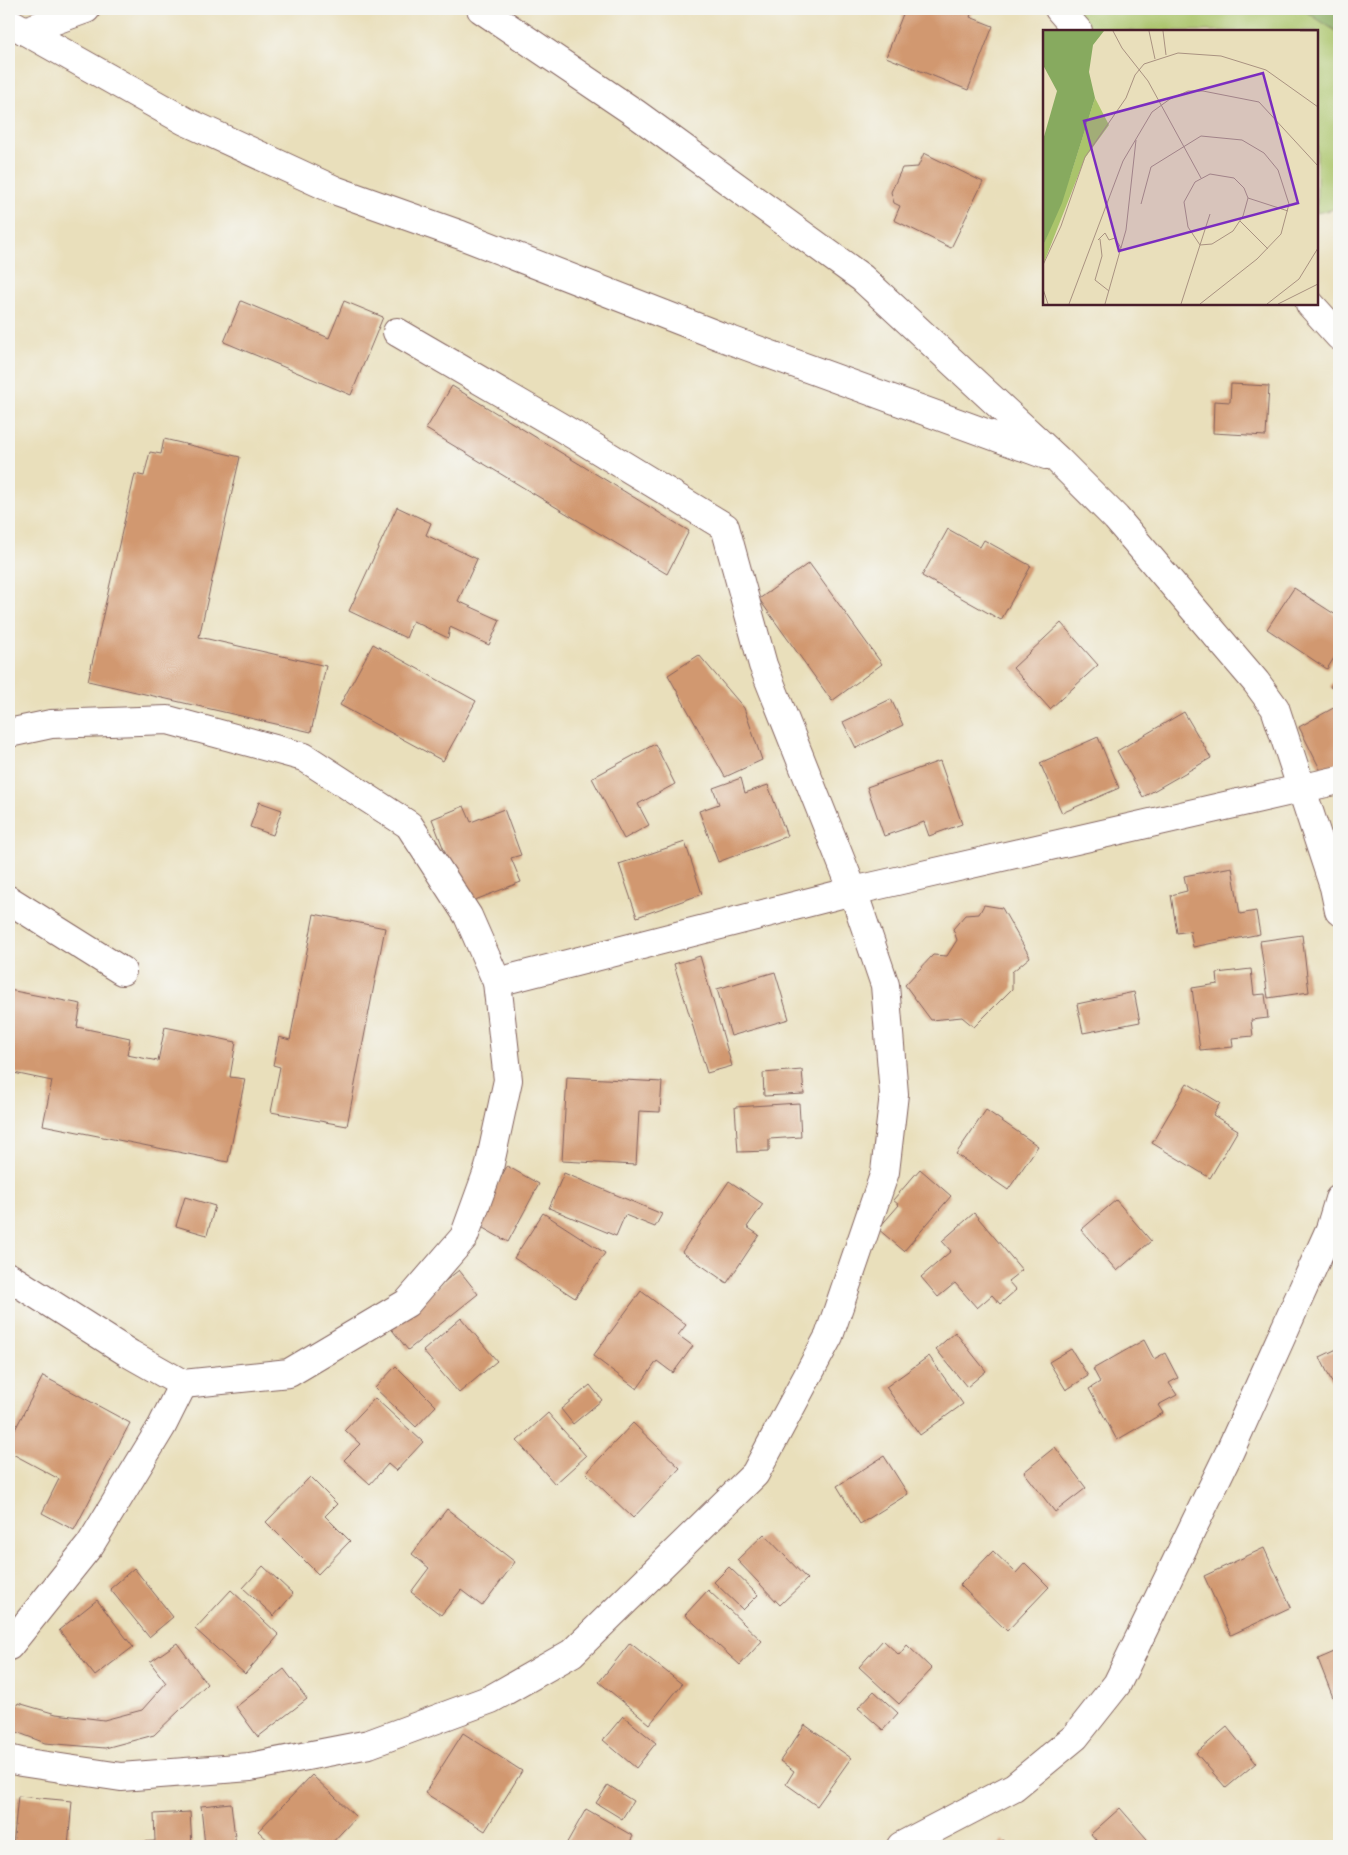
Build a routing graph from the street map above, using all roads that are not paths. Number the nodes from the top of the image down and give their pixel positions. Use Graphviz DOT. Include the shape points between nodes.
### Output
graph roads {
  1 [pos="86,9"];
  2 [pos="481,9"];
  3 [pos="1059,9"];
  4 [pos="17,26"];
  5 [pos="1077,30"];
  6 [pos="1311,305"];
  7 [pos="397,332"];
  8 [pos="1339,336"];
  9 [pos="1057,459"];
  10 [pos="9,733"];
  11 [pos="1339,780"];
  12 [pos="1301,790"];
  13 [pos="853,890"];
  14 [pos="9,900"];
  15 [pos="1339,911"];
  16 [pos="122,971"];
  17 [pos="497,982"];
  18 [pos="1339,1199"];
  19 [pos="9,1277"];
  20 [pos="183,1384"];
  21 [pos="9,1646"];
  22 [pos="9,1758"];
  23 [pos="902,1846"];
  1 -- 4 [label="street"];
  2 -- 9 [label="street" via="635,113 862,278"];
  3 -- 5 [label="street"];
  4 -- 9 [label="street" via="185,121 337,192 461,235 722,337"];
  6 -- 8 [label="street"];
  7 -- 13 [label="street" via="725,527 764,665"];
  9 -- 12 [label="street" via="1116,518 1256,682 1275,708"];
  10 -- 17 [label="street" via="51,724 168,720 304,757 409,825 468,916"];
  11 -- 12 [label="street"];
  12 -- 13 [label="street"];
  12 -- 15 [label="street" via="1334,886"];
  13 -- 17 [label="street"];
  13 -- 22 [label="street" via="885,985 894,1094 885,1172 829,1336 755,1474 572,1653 491,1699 369,1744 250,1767 121,1777"];
  14 -- 16 [label="street"];
  17 -- 20 [label="street" via="508,1080 489,1168 464,1237 407,1303 289,1373"];
  18 -- 23 [label="street" via="1330,1229 1229,1453 1117,1684 1075,1736 1014,1787"];
  19 -- 20 [label="street"];
  20 -- 21 [label="street" via="162,1426 90,1545"];
}
